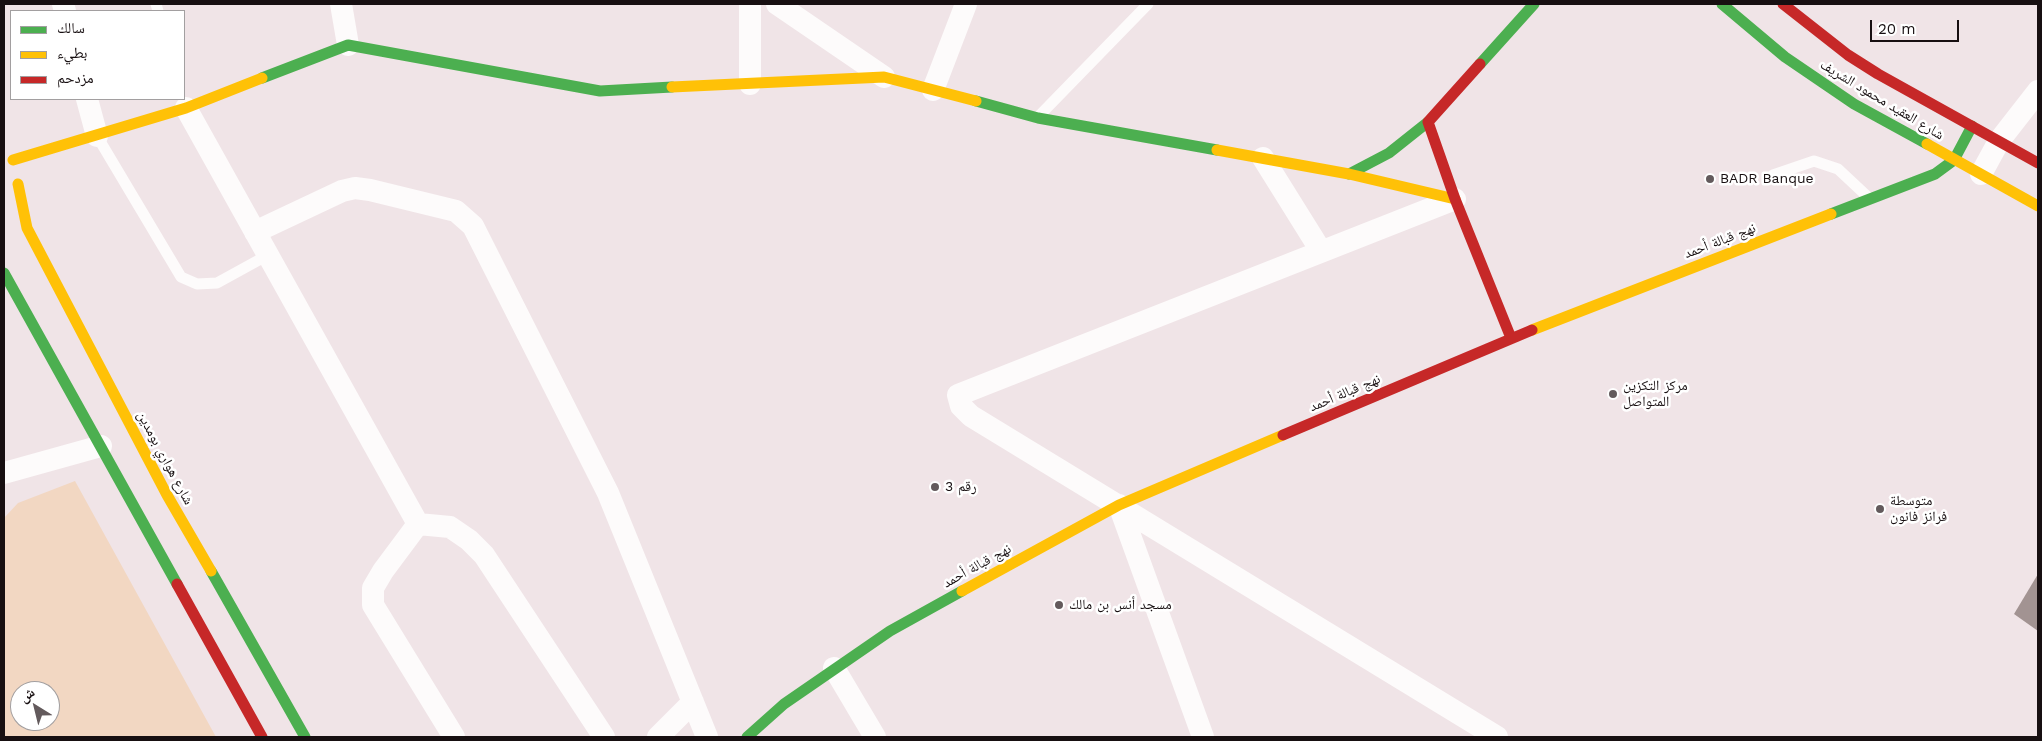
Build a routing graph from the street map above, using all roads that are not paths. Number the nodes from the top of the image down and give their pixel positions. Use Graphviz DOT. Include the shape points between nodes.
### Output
graph roads {
  1 [pos="341,4"];
  2 [pos="750,4"];
  3 [pos="778,4"];
  4 [pos="966,4"];
  5 [pos="1148,4"];
  6 [pos="1534,4"];
  7 [pos="1722,4"];
  8 [pos="1783,4"];
  9 [pos="348,45"];
  10 [pos="884,77"];
  11 [pos="750,84"];
  12 [pos="933,90"];
  13 [pos="2038,91"];
  14 [pos="87,100"];
  15 [pos="184,103"];
  16 [pos="1038,118"];
  17 [pos="1428,122"];
  18 [pos="1972,126"];
  19 [pos="97,136"];
  20 [pos="1999,141"];
  21 [pos="4,149"];
  22 [pos="1263,158"];
  23 [pos="13,160"];
  24 [pos="1954,160"];
  25 [pos="2038,163"];
  26 [pos="1349,174"];
  27 [pos="1980,174"];
  28 [pos="1773,175"];
  29 [pos="18,184"];
  30 [pos="1455,198"];
  31 [pos="1870,199"];
  32 [pos="10,204"];
  33 [pos="2038,206"];
  34 [pos="255,232"];
  35 [pos="1321,251"];
  36 [pos="268,255"];
  37 [pos="4,273"];
  38 [pos="1511,338"];
  39 [pos="101,446"];
  40 [pos="4,473"];
  41 [pos="1119,505"];
  42 [pos="418,524"];
  43 [pos="834,668"];
  44 [pos="693,702"];
  45 [pos="262,737"];
  46 [pos="305,737"];
  47 [pos="454,737"];
  48 [pos="604,737"];
  49 [pos="658,737"];
  50 [pos="707,737"];
  51 [pos="746,737"];
  52 [pos="875,737"];
  53 [pos="1203,737"];
  54 [pos="1497,737"];
  1 -- 9 [label="street"];
  2 -- 11 [label="street"];
  3 -- 10 [label="street"];
  4 -- 12 [label="street"];
  5 -- 16 [label="lane"];
  6 -- 17 [label="street"];
  7 -- 24 [label="street, شارع العقيد محمود الشريف" via="1819,81"];
  8 -- 18 [label="street, شارع العقيد محمود الشريف" via="1848,55"];
  9 -- 11 [label="street" via="600,91"];
  9 -- 15 [label="street"];
  10 -- 11 [label="street"];
  10 -- 12 [label="street"];
  12 -- 16 [label="street"];
  13 -- 20 [label="street"];
  14 -- 19 [label="street"];
  15 -- 19 [label="street"];
  15 -- 34 [label="street"];
  16 -- 22 [label="street"];
  17 -- 26 [label="street" via="1389,154"];
  17 -- 30 [label="street"];
  18 -- 20 [label="street, شارع العقيد محمود الشريف"];
  18 -- 24 [label="street, نهج قبالة أحمد"];
  19 -- 23 [label="street"];
  19 -- 36 [label="lane" via="180,277 197,284 217,283"];
  20 -- 25 [label="street, شارع العقيد محمود الشريف"];
  20 -- 27 [label="street"];
  21 -- 23 [label="street"];
  22 -- 26 [label="street"];
  22 -- 35 [label="street"];
  23 -- 29 [label="street, شارع هواري بومدين"];
  24 -- 27 [label="street, شارع العقيد محمود الشريف"];
  24 -- 31 [label="street, نهج قبالة أحمد" via="1935,174"];
  26 -- 30 [label="street"];
  27 -- 33 [label="street, شارع العقيد محمود الشريف"];
  28 -- 31 [label="lane" via="1814,161 1838,169"];
  29 -- 32 [label="street"];
  29 -- 46 [label="street, شارع هواري بومدين" via="27,228 167,495"];
  30 -- 35 [label="street"];
  30 -- 38 [label="street"];
  31 -- 38 [label="street, نهج قبالة أحمد"];
  34 -- 36 [label="street"];
  34 -- 44 [label="street" via="354,188 456,211 470,222 608,493"];
  35 -- 41 [label="street" via="958,395 971,416"];
  36 -- 42 [label="street"];
  37 -- 39 [label="street"];
  38 -- 41 [label="street, نهج قبالة أحمد"];
  39 -- 40 [label="street"];
  39 -- 45 [label="street"];
  41 -- 43 [label="street, نهج قبالة أحمد" via="890,631"];
  41 -- 53 [label="street"];
  41 -- 54 [label="street"];
  42 -- 47 [label="street" via="373,588 373,605"];
  42 -- 48 [label="street" via="450,527 484,555"];
  43 -- 51 [label="street, نهج قبالة أحمد" via="784,704"];
  43 -- 52 [label="street"];
  44 -- 49 [label="street"];
  44 -- 50 [label="street"];
}
